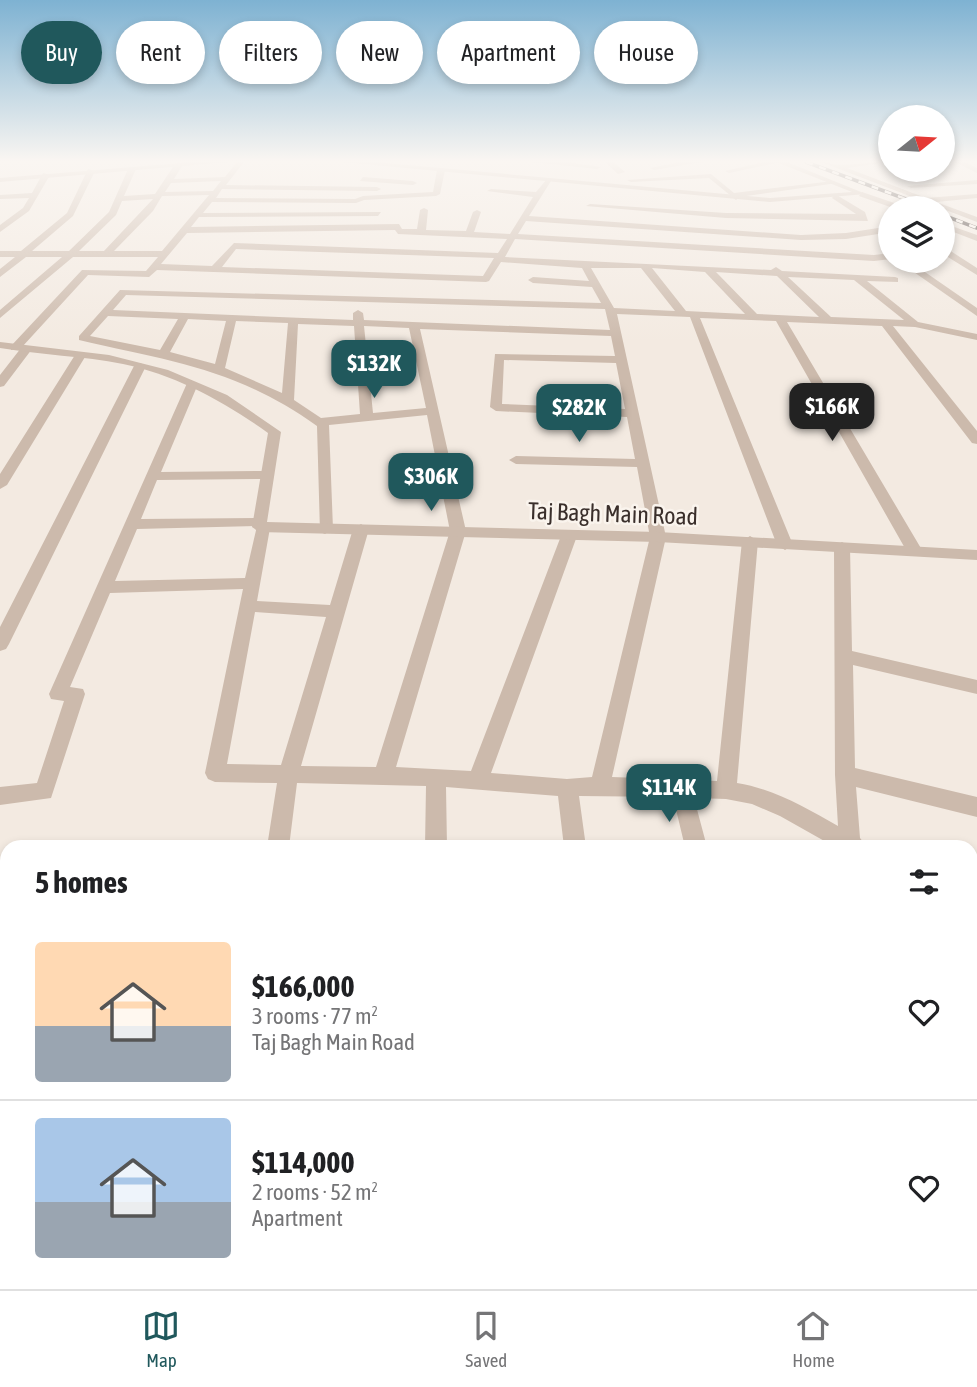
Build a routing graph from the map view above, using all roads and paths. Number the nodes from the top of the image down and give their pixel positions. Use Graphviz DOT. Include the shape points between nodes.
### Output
graph roads {
  1 [pos="60,222"];
  2 [pos="104,222"];
  3 [pos="137,222"];
  4 [pos="192,222"];
  5 [pos="422,222"];
  6 [pos="473,222"];
  7 [pos="521,222"];
  8 [pos="586,222"];
  9 [pos="866,222"];
  10 [pos="399,225"];
  11 [pos="352,227"];
  12 [pos="185,230"];
  13 [pos="955,230"];
  14 [pos="421,232"];
  15 [pos="878,233"];
  16 [pos="469,234"];
  17 [pos="873,234"];
  18 [pos="513,235"];
  19 [pos="977,238"];
  20 [pos="347,249"];
  21 [pos="397,251"];
  22 [pos="955,251"];
  23 [pos="962,251"];
  24 [pos="769,253"];
  25 [pos="0,254"];
  26 [pos="25,254"];
  27 [pos="71,254"];
  28 [pos="106,254"];
  29 [pos="165,254"];
  30 [pos="955,257"];
  31 [pos="262,258"];
  32 [pos="500,258"];
  33 [pos="878,258"];
  34 [pos="585,265"];
  35 [pos="644,265"];
  36 [pos="154,267"];
  37 [pos="215,269"];
  38 [pos="708,269"];
  39 [pos="977,272"];
  40 [pos="776,273"];
  41 [pos="920,273"];
  42 [pos="0,274"];
  43 [pos="856,277"];
  44 [pos="533,280"];
  45 [pos="895,280"];
  46 [pos="596,284"];
  47 [pos="357,299"];
  48 [pos="609,309"];
  49 [pos="105,313"];
  50 [pos="977,313"];
  51 [pos="0,315"];
  52 [pos="688,315"];
  53 [pos="185,316"];
  54 [pos="754,317"];
  55 [pos="232,318"];
  56 [pos="779,318"];
  57 [pos="293,321"];
  58 [pos="829,321"];
  59 [pos="359,323"];
  60 [pos="885,323"];
  61 [pos="915,324"];
  62 [pos="414,325"];
  63 [pos="615,333"];
  64 [pos="977,337"];
  65 [pos="14,347"];
  66 [pos="164,352"];
  67 [pos="79,357"];
  68 [pos="620,360"];
  69 [pos="140,366"];
  70 [pos="219,370"];
  71 [pos="0,383"];
  72 [pos="192,384"];
  73 [pos="288,399"];
  74 [pos="432,411"];
  75 [pos="631,413"];
  76 [pos="367,417"];
  77 [pos="319,422"];
  78 [pos="977,440"];
  79 [pos="516,460"];
  80 [pos="641,463"];
  81 [pos="266,475"];
  82 [pos="152,476"];
  83 [pos="0,485"];
  84 [pos="132,524"];
  85 [pos="261,525"];
  86 [pos="325,529"];
  87 [pos="361,529"];
  88 [pos="458,531"];
  89 [pos="569,536"];
  90 [pos="658,537"];
  91 [pos="750,541"];
  92 [pos="785,545"];
  93 [pos="842,547"];
  94 [pos="914,550"];
  95 [pos="977,555"];
  96 [pos="252,583"];
  97 [pos="105,587"];
  98 [pos="247,606"];
  99 [pos="336,611"];
  100 [pos="0,644"];
  101 [pos="845,656"];
  102 [pos="977,687"];
  103 [pos="288,774"];
  104 [pos="845,775"];
  105 [pos="383,776"];
  106 [pos="436,777"];
  107 [pos="478,779"];
  108 [pos="600,786"];
  109 [pos="567,788"];
  110 [pos="682,790"];
  111 [pos="726,790"];
  112 [pos="0,796"];
  113 [pos="977,807"];
  114 [pos="279,840"];
  115 [pos="436,840"];
  116 [pos="574,840"];
  117 [pos="694,840"];
  118 [pos="844,840"];
  119 [pos="852,840"];
  1 -- 26 [label="street"];
  2 -- 27 [label="street"];
  3 -- 28 [label="street"];
  4 -- 12 [label="street"];
  5 -- 14 [label="street"];
  6 -- 16 [label="street"];
  7 -- 18 [label="street"];
  8 -- 17 [label="street" via="789,237"];
  9 -- 17 [label="street"];
  10 -- 11 [label="street"];
  10 -- 14 [label="street"];
  10 -- 21 [label="street"];
  11 -- 12 [label="street"];
  11 -- 20 [label="street"];
  12 -- 29 [label="street"];
  13 -- 19 [label="street"];
  14 -- 16 [label="street"];
  15 -- 17 [label="street"];
  16 -- 18 [label="street"];
  18 -- 24 [label="street"];
  18 -- 32 [label="street"];
  20 -- 21 [label="street"];
  20 -- 31 [label="street"];
  21 -- 32 [label="street"];
  22 -- 23 [label="street"];
  24 -- 33 [label="street"];
  24 -- 40 [label="street"];
  25 -- 26 [label="street"];
  26 -- 27 [label="street"];
  26 -- 42 [label="street"];
  27 -- 28 [label="street"];
  27 -- 51 [label="street"];
  28 -- 29 [label="street"];
  29 -- 36 [label="street"];
  30 -- 39 [label="street"];
  31 -- 32 [label="street" via="486,279"];
  31 -- 37 [label="street"];
  31 -- 37 [label="street" via="234,246"];
  32 -- 34 [label="street"];
  34 -- 35 [label="street"];
  34 -- 46 [label="street"];
  35 -- 38 [label="street"];
  35 -- 52 [label="street"];
  36 -- 37 [label="street"];
  36 -- 65 [label="street" via="149,274 85,272"];
  38 -- 40 [label="street"];
  38 -- 54 [label="street"];
  40 -- 43 [label="street"];
  40 -- 58 [label="street"];
  41 -- 50 [label="street"];
  43 -- 45 [label="street"];
  43 -- 61 [label="street"];
  44 -- 46 [label="street"];
  46 -- 48 [label="street"];
  47 -- 48 [label="street"];
  47 -- 49 [label="street" via="123,292"];
  47 -- 59 [label="street"];
  48 -- 52 [label="street"];
  48 -- 63 [label="street"];
  49 -- 53 [label="street"];
  49 -- 66 [label="street" via="83,338"];
  52 -- 54 [label="street"];
  52 -- 92 [label="street"];
  53 -- 55 [label="street"];
  53 -- 66 [label="street"];
  54 -- 56 [label="street"];
  55 -- 57 [label="street"];
  55 -- 70 [label="street"];
  56 -- 58 [label="street"];
  56 -- 94 [label="street"];
  57 -- 59 [label="street"];
  57 -- 73 [label="street"];
  58 -- 60 [label="street"];
  59 -- 62 [label="street"];
  59 -- 76 [label="street"];
  60 -- 61 [label="street"];
  60 -- 78 [label="street"];
  61 -- 64 [label="street"];
  62 -- 63 [label="street"];
  62 -- 74 [label="street"];
  63 -- 68 [label="street"];
  65 -- 67 [label="street"];
  65 -- 71 [label="street"];
  66 -- 70 [label="street"];
  67 -- 69 [label="street"];
  67 -- 83 [label="street"];
  68 -- 75 [label="street"];
  68 -- 75 [label="street" via="499,356 496,408"];
  69 -- 72 [label="street"];
  69 -- 100 [label="street"];
  70 -- 73 [label="street" via="259,383"];
  72 -- 81 [label="street" via="275,432"];
  72 -- 82 [label="street"];
  73 -- 77 [label="street"];
  74 -- 76 [label="street"];
  74 -- 88 [label="street"];
  75 -- 80 [label="street"];
  76 -- 77 [label="street"];
  77 -- 86 [label="street" via="323,425"];
  79 -- 80 [label="street"];
  80 -- 90 [label="street"];
  81 -- 82 [label="street"];
  81 -- 85 [label="street"];
  82 -- 84 [label="street"];
  84 -- 85 [label="street, Taj Bagh Main Road"];
  84 -- 97 [label="street"];
  85 -- 86 [label="street, Taj Bagh Main Road"];
  85 -- 96 [label="street"];
  86 -- 87 [label="street, Taj Bagh Main Road"];
  87 -- 88 [label="street, Taj Bagh Main Road"];
  87 -- 99 [label="street"];
  88 -- 89 [label="street, Taj Bagh Main Road"];
  88 -- 105 [label="street"];
  89 -- 90 [label="street, Taj Bagh Main Road"];
  89 -- 107 [label="street"];
  90 -- 91 [label="street, Taj Bagh Main Road"];
  90 -- 108 [label="street"];
  91 -- 92 [label="street, Taj Bagh Main Road"];
  91 -- 111 [label="street"];
  92 -- 93 [label="street, Taj Bagh Main Road"];
  93 -- 94 [label="street, Taj Bagh Main Road"];
  93 -- 101 [label="street"];
  94 -- 95 [label="street, Taj Bagh Main Road"];
  96 -- 97 [label="street"];
  96 -- 98 [label="street"];
  97 -- 112 [label="street" via="58,694 76,694 44,791"];
  98 -- 99 [label="street"];
  98 -- 103 [label="street" via="215,773"];
  99 -- 103 [label="street"];
  101 -- 102 [label="street"];
  101 -- 104 [label="street"];
  103 -- 105 [label="street"];
  103 -- 114 [label="street"];
  104 -- 113 [label="street"];
  104 -- 119 [label="street"];
  105 -- 106 [label="street"];
  106 -- 107 [label="street"];
  106 -- 115 [label="street"];
  107 -- 109 [label="street"];
  108 -- 109 [label="street"];
  108 -- 110 [label="street"];
  109 -- 116 [label="street"];
  110 -- 111 [label="street"];
  110 -- 117 [label="street"];
  111 -- 118 [label="street" via="754,795 787,809"];
}
